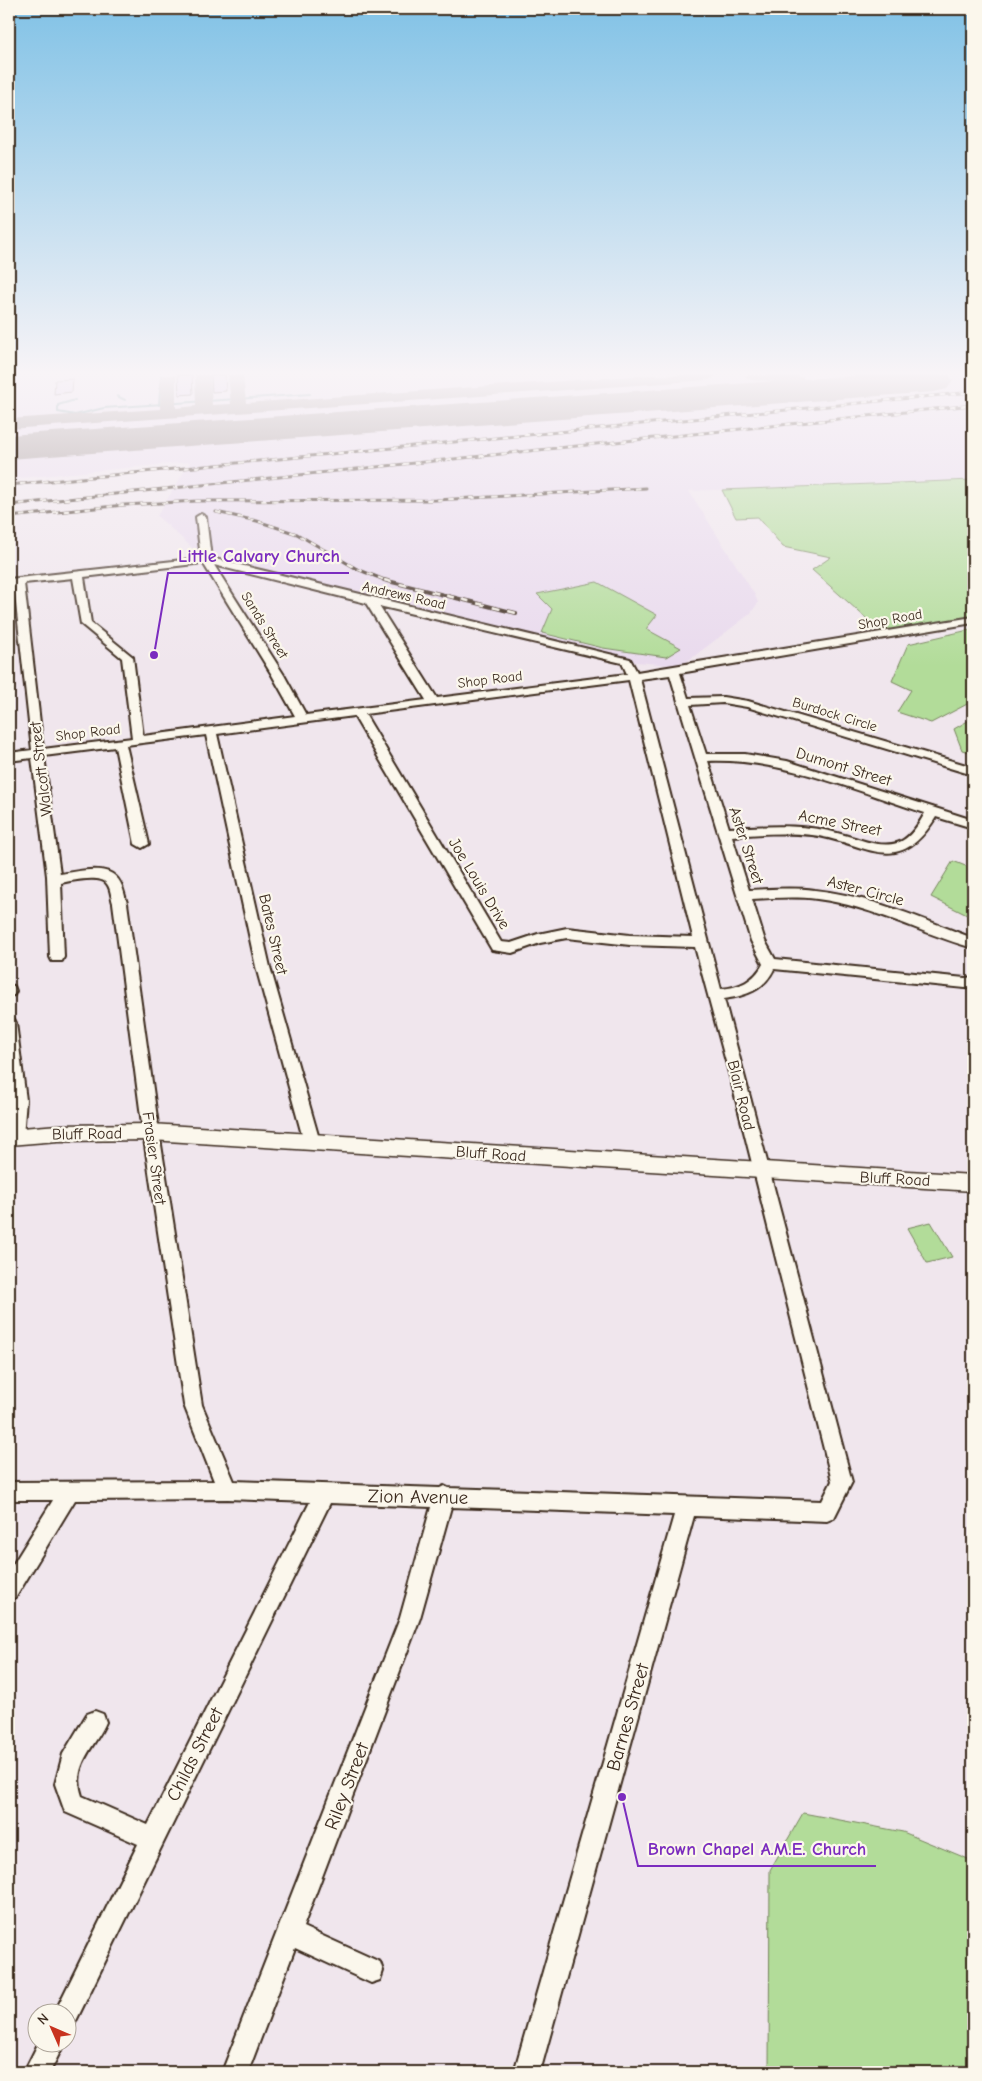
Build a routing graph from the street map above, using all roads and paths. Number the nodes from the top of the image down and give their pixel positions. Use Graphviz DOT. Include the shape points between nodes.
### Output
graph roads {
  1 [pos="201,517"];
  2 [pos="206,560"];
  3 [pos="78,574"];
  4 [pos="14,582"];
  5 [pos="370,601"];
  6 [pos="973,620"];
  7 [pos="674,671"];
  8 [pos="634,677"];
  9 [pos="433,701"];
  10 [pos="685,702"];
  11 [pos="358,712"];
  12 [pos="302,718"];
  13 [pos="211,732"];
  14 [pos="138,741"];
  15 [pos="120,744"];
  16 [pos="38,754"];
  17 [pos="9,757"];
  18 [pos="703,758"];
  19 [pos="973,771"];
  20 [pos="933,811"];
  21 [pos="973,824"];
  22 [pos="724,832"];
  23 [pos="142,844"];
  24 [pos="54,880"];
  25 [pos="745,895"];
  26 [pos="700,942"];
  27 [pos="973,943"];
  28 [pos="57,957"];
  29 [pos="770,964"];
  30 [pos="973,982"];
  31 [pos="715,995"];
  32 [pos="9,1023"];
  33 [pos="151,1132"];
  34 [pos="12,1137"];
  35 [pos="312,1142"];
  36 [pos="761,1171"];
  37 [pos="973,1183"];
  38 [pos="228,1490"];
  39 [pos="9,1491"];
  40 [pos="70,1492"];
  41 [pos="324,1495"];
  42 [pos="444,1496"];
  43 [pos="687,1506"];
  44 [pos="827,1511"];
  45 [pos="9,1590"];
  46 [pos="95,1722"];
  47 [pos="152,1838"];
  48 [pos="290,1933"];
  49 [pos="371,1971"];
  50 [pos="71,2004"];
  51 [pos="46,2054"];
  52 [pos="37,2072"];
  53 [pos="235,2072"];
  54 [pos="527,2072"];
  1 -- 2 [label="street, Sands Street"];
  2 -- 3 [label="street, Andrews Road"];
  2 -- 5 [label="street, Andrews Road"];
  2 -- 12 [label="street, Sands Street"];
  3 -- 4 [label="street, Andrews Road"];
  3 -- 14 [label="street" via="86,624 127,658"];
  4 -- 16 [label="street, Walcott Street"];
  5 -- 8 [label="street, Andrews Road" via="626,661"];
  5 -- 9 [label="street"];
  6 -- 7 [label="street, Shop Road"];
  7 -- 8 [label="street, Shop Road"];
  7 -- 10 [label="street, Aster Street"];
  8 -- 9 [label="street, Shop Road"];
  8 -- 26 [label="street, Blair Road"];
  9 -- 11 [label="street, Shop Road"];
  10 -- 18 [label="street, Aster Street"];
  10 -- 19 [label="street, Burdock Circle" via="724,700 748,704"];
  11 -- 12 [label="street, Shop Road"];
  11 -- 26 [label="street, Joe Louis Drive" via="497,947 512,948 567,933 630,940"];
  12 -- 13 [label="street, Shop Road"];
  13 -- 14 [label="street, Shop Road"];
  13 -- 35 [label="street, Bates Street" via="263,967"];
  14 -- 15 [label="street, Shop Road"];
  15 -- 16 [label="street, Shop Road"];
  15 -- 23 [label="street"];
  16 -- 17 [label="street, Shop Road"];
  16 -- 24 [label="street, Walcott Street"];
  18 -- 20 [label="street, Dumont Street" via="757,758"];
  18 -- 22 [label="street, Aster Street"];
  20 -- 21 [label="street, Dumont Street"];
  20 -- 22 [label="street, Acme Street" via="916,835 897,848 875,848 814,831"];
  22 -- 25 [label="street, Aster Street"];
  24 -- 28 [label="street, Walcott Street"];
  24 -- 33 [label="street, Frasier Street" via="94,874 106,875 112,881 120,903"];
  25 -- 27 [label="street, Aster Circle" via="798,893 827,896 878,909"];
  25 -- 29 [label="street, Aster Street" via="758,941"];
  26 -- 31 [label="street, Blair Road"];
  29 -- 30 [label="street"];
  29 -- 31 [label="street" via="765,976 752,987"];
  31 -- 36 [label="street, Blair Road"];
  32 -- 34 [label="street" via="18,1100"];
  33 -- 34 [label="main road, Bluff Road"];
  33 -- 35 [label="main road, Bluff Road"];
  33 -- 38 [label="street, Frasier Street" via="193,1405"];
  35 -- 36 [label="main road, Bluff Road"];
  36 -- 37 [label="main road, Bluff Road"];
  36 -- 44 [label="street, Blair Road" via="842,1482"];
  38 -- 40 [label="street, Zion Avenue"];
  38 -- 41 [label="street, Zion Avenue"];
  39 -- 40 [label="street, Zion Avenue"];
  40 -- 45 [label="street"];
  41 -- 42 [label="street, Zion Avenue"];
  41 -- 47 [label="street, Childs Street"];
  42 -- 43 [label="street, Zion Avenue"];
  42 -- 48 [label="street, Riley Street" via="410,1618"];
  43 -- 44 [label="street, Zion Avenue"];
  43 -- 54 [label="street, Barnes Street"];
  46 -- 47 [label="street" via="74,1754 68,1776 66,1784 73,1804"];
  47 -- 50 [label="street, Childs Street"];
  48 -- 49 [label="street"];
  48 -- 53 [label="street, Riley Street"];
  51 -- 52 [label="street"];
}
